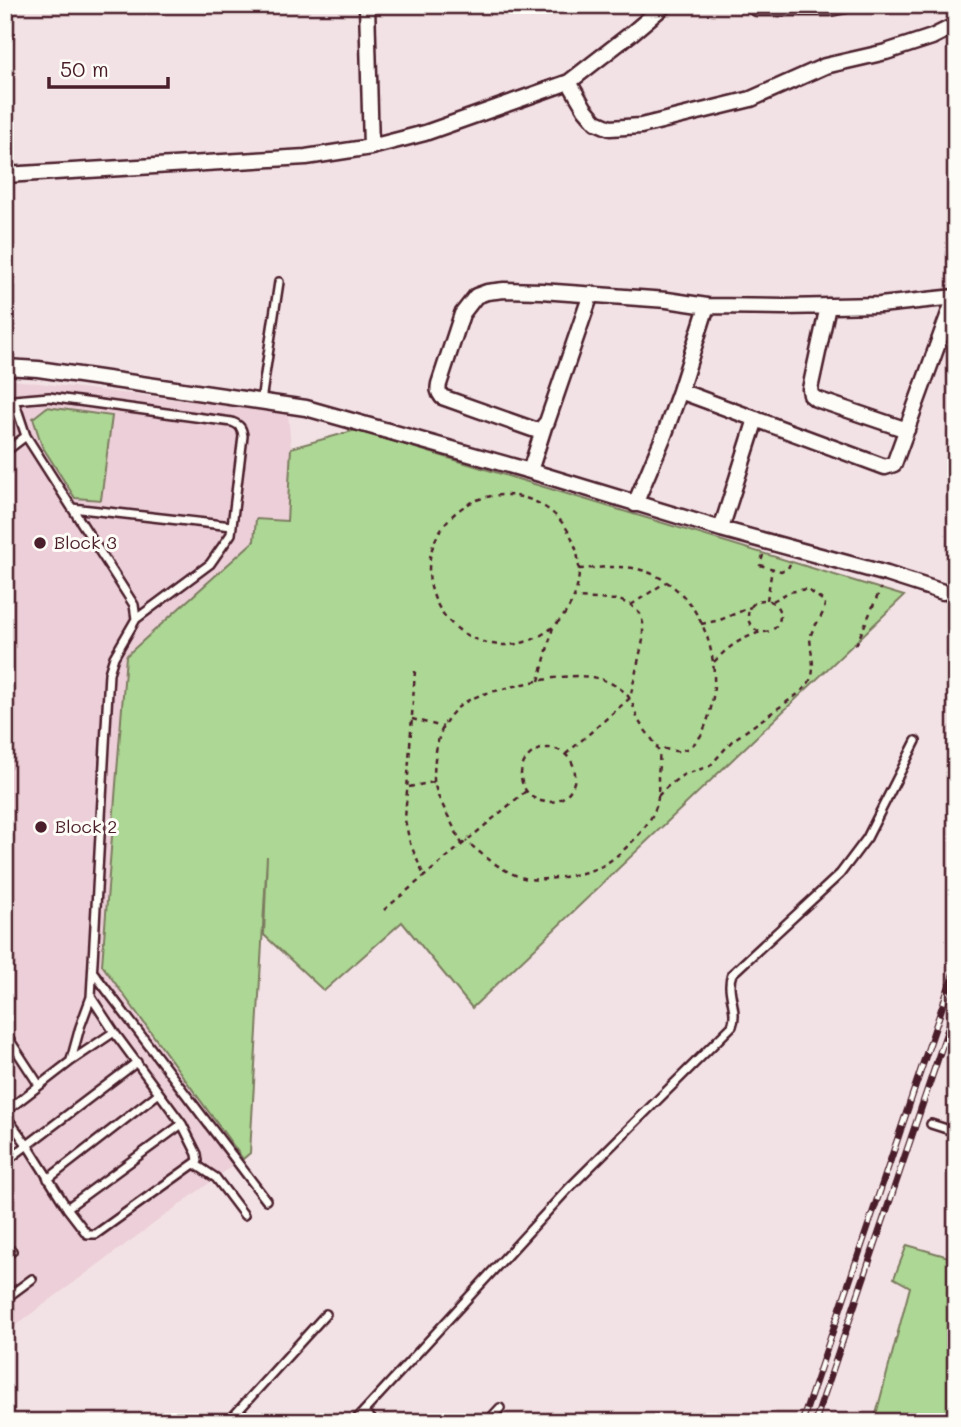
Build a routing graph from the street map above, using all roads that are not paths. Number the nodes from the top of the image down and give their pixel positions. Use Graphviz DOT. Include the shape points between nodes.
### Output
graph roads {
  1 [pos="367,5"];
  2 [pos="666,5"];
  3 [pos="752,5"];
  4 [pos="846,5"];
  5 [pos="956,25"];
  6 [pos="569,82"];
  7 [pos="371,147"];
  8 [pos="5,175"];
  9 [pos="279,282"];
  10 [pos="591,294"];
  11 [pos="955,296"];
  12 [pos="707,306"];
  13 [pos="828,306"];
  14 [pos="5,367"];
  15 [pos="680,391"];
  16 [pos="14,400"];
  17 [pos="261,401"];
  18 [pos="5,406"];
  19 [pos="756,419"];
  20 [pos="544,427"];
  21 [pos="907,430"];
  22 [pos="26,436"];
  23 [pos="5,452"];
  24 [pos="530,471"];
  25 [pos="635,504"];
  26 [pos="72,508"];
  27 [pos="232,526"];
  28 [pos="721,529"];
  29 [pos="943,592"];
  30 [pos="136,619"];
  31 [pos="916,741"];
  32 [pos="92,971"];
  33 [pos="91,997"];
  34 [pos="114,1032"];
  35 [pos="5,1033"];
  36 [pos="71,1060"];
  37 [pos="137,1062"];
  38 [pos="39,1085"];
  39 [pos="159,1093"];
  40 [pos="5,1113"];
  41 [pos="182,1124"];
  42 [pos="931,1124"];
  43 [pos="956,1132"];
  44 [pos="28,1146"];
  45 [pos="5,1162"];
  46 [pos="195,1164"];
  47 [pos="48,1179"];
  48 [pos="266,1200"];
  49 [pos="67,1208"];
  50 [pos="243,1215"];
  51 [pos="32,1279"];
  52 [pos="5,1299"];
  53 [pos="326,1314"];
  54 [pos="500,1408"];
  55 [pos="364,1411"];
  56 [pos="234,1420"];
  57 [pos="354,1422"];
  58 [pos="374,1422"];
  59 [pos="487,1422"];
  1 -- 7 [label="street"];
  2 -- 6 [label="street"];
  3 -- 4 [label="street"];
  5 -- 6 [label="street" via="886,52 825,66 751,99 641,126 610,128 596,122"];
  6 -- 7 [label="street" via="425,133"];
  7 -- 8 [label="street" via="306,157"];
  9 -- 17 [label="lane"];
  10 -- 12 [label="street"];
  10 -- 20 [label="street"];
  10 -- 20 [label="street" via="487,292 476,296 462,314 439,384 442,397 536,430"];
  11 -- 13 [label="street"];
  11 -- 21 [label="street"];
  12 -- 13 [label="street"];
  12 -- 15 [label="street"];
  13 -- 21 [label="street" via="811,395"];
  14 -- 17 [label="street"];
  15 -- 19 [label="street"];
  15 -- 25 [label="street"];
  16 -- 18 [label="lane"];
  16 -- 22 [label="lane"];
  16 -- 27 [label="lane" via="49,397 238,424 243,436"];
  17 -- 24 [label="street" via="306,408"];
  19 -- 21 [label="street" via="885,467 894,464"];
  19 -- 28 [label="street"];
  20 -- 24 [label="street"];
  22 -- 23 [label="lane"];
  22 -- 26 [label="lane"];
  24 -- 25 [label="street"];
  25 -- 28 [label="street"];
  26 -- 27 [label="lane"];
  26 -- 30 [label="lane" via="134,605"];
  27 -- 30 [label="lane" via="210,564"];
  28 -- 29 [label="street"];
  30 -- 32 [label="lane" via="109,673"];
  31 -- 55 [label="lane" via="867,838 840,874 732,974 732,1027 568,1189"];
  32 -- 33 [label="lane"];
  32 -- 48 [label="lane"];
  33 -- 34 [label="lane"];
  33 -- 36 [label="lane"];
  34 -- 36 [label="lane"];
  34 -- 37 [label="lane"];
  35 -- 38 [label="lane"];
  36 -- 38 [label="lane"];
  37 -- 39 [label="lane"];
  37 -- 44 [label="lane"];
  38 -- 40 [label="lane"];
  39 -- 41 [label="lane"];
  39 -- 47 [label="lane"];
  40 -- 44 [label="lane"];
  41 -- 46 [label="lane" via="197,1154"];
  41 -- 49 [label="lane"];
  42 -- 43 [label="lane"];
  44 -- 45 [label="lane"];
  44 -- 47 [label="lane"];
  46 -- 49 [label="lane" via="93,1235 85,1233"];
  46 -- 50 [label="lane" via="216,1178"];
  47 -- 49 [label="lane"];
  51 -- 52 [label="lane"];
  53 -- 56 [label="lane"];
  54 -- 59 [label="lane"];
  55 -- 57 [label="lane"];
  55 -- 58 [label="lane"];
}
